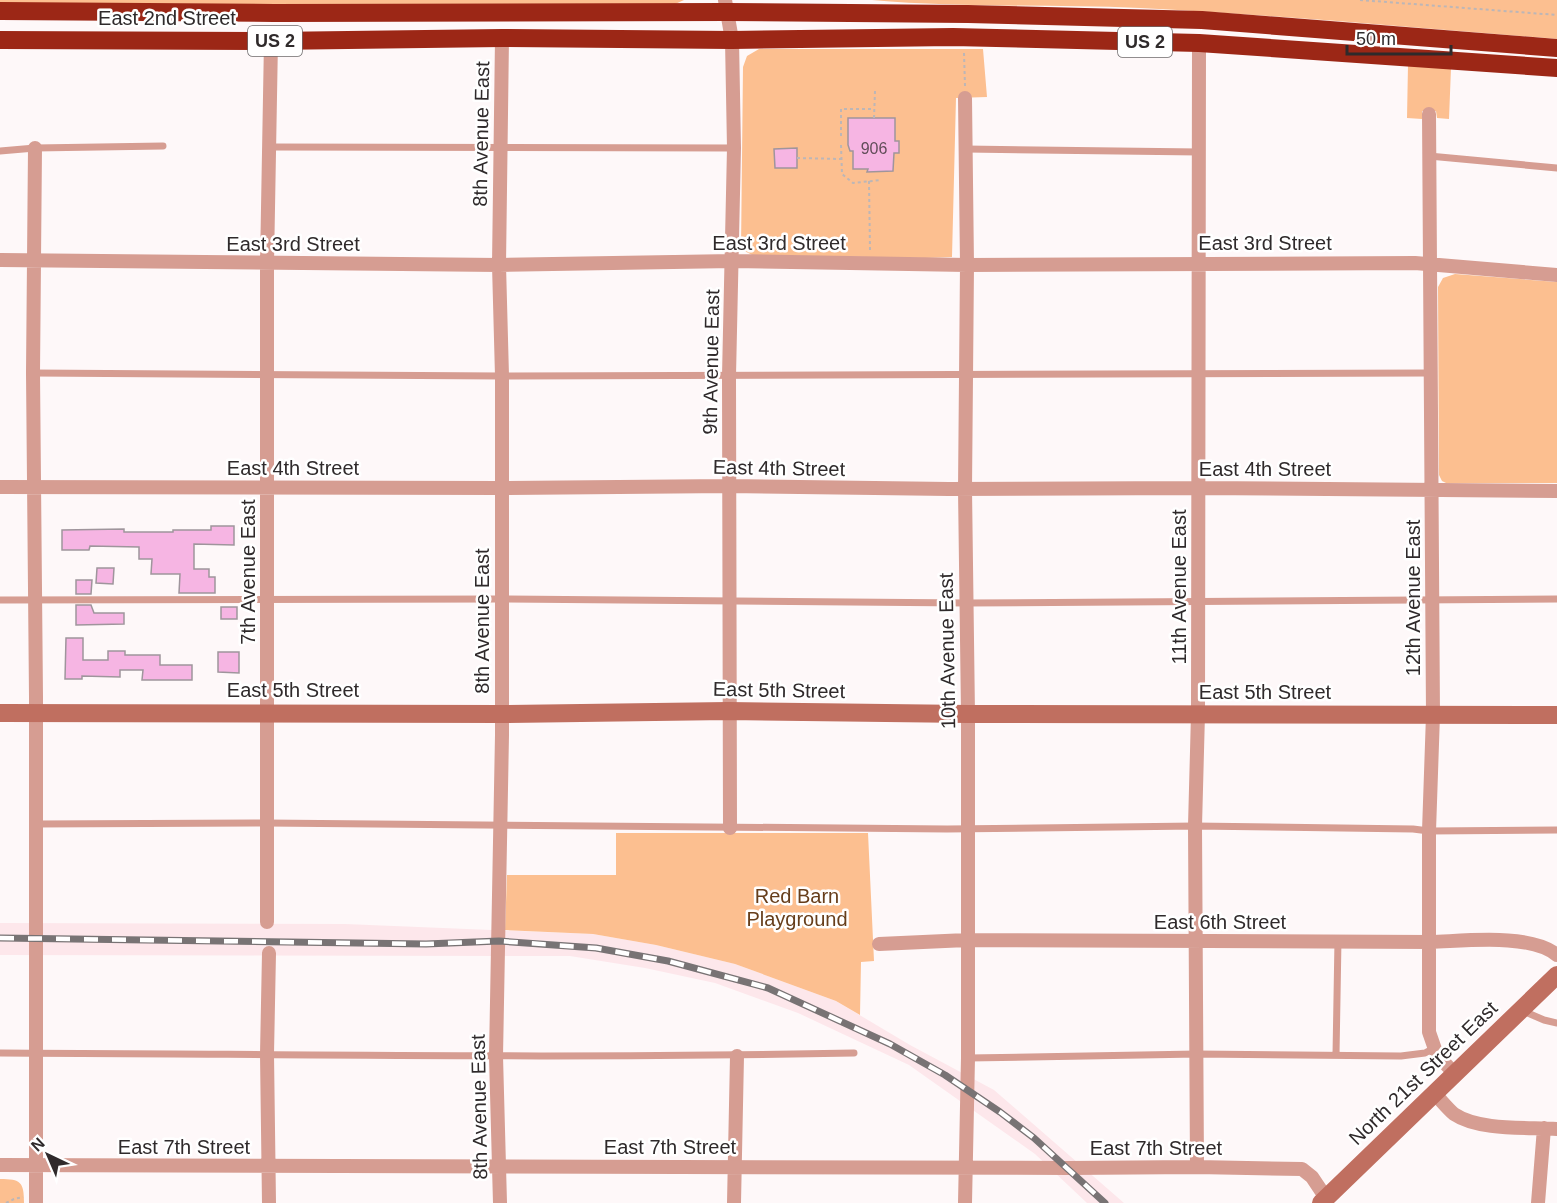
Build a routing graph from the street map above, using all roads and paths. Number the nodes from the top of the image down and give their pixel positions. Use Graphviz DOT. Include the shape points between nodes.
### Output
graph roads {
  1 [pos="1360,0"];
  2 [pos="727,6"];
  3 [pos="0,11"];
  4 [pos="1557,15"];
  5 [pos="502,38"];
  6 [pos="0,40"];
  7 [pos="732,40"];
  8 [pos="271,41"];
  9 [pos="1199,43"];
  10 [pos="1557,48"];
  11 [pos="964,53"];
  12 [pos="1557,68"];
  13 [pos="875,92"];
  14 [pos="965,98"];
  15 [pos="874,109"];
  16 [pos="1429,114"];
  17 [pos="874,118"];
  18 [pos="842,136"];
  19 [pos="841,145"];
  20 [pos="164,146"];
  21 [pos="501,146"];
  22 [pos="270,147"];
  23 [pos="35,148"];
  24 [pos="734,148"];
  25 [pos="966,149"];
  26 [pos="0,151"];
  27 [pos="1199,152"];
  28 [pos="1429,156"];
  29 [pos="797,158"];
  30 [pos="842,159"];
  31 [pos="1557,168"];
  32 [pos="881,180"];
  33 [pos="868,181"];
  34 [pos="0,260"];
  35 [pos="35,260"];
  36 [pos="732,261"];
  37 [pos="870,263"];
  38 [pos="1199,263"];
  39 [pos="1429,263"];
  40 [pos="267,264"];
  41 [pos="499,265"];
  42 [pos="967,265"];
  43 [pos="1557,275"];
  44 [pos="33,373"];
  45 [pos="267,373"];
  46 [pos="1430,373"];
  47 [pos="966,375"];
  48 [pos="1198,375"];
  49 [pos="502,376"];
  50 [pos="729,376"];
  51 [pos="34,486"];
  52 [pos="729,486"];
  53 [pos="0,487"];
  54 [pos="268,487"];
  55 [pos="501,488"];
  56 [pos="1198,488"];
  57 [pos="964,489"];
  58 [pos="1432,489"];
  59 [pos="1557,491"];
  60 [pos="35,599"];
  61 [pos="268,599"];
  62 [pos="501,599"];
  63 [pos="1557,599"];
  64 [pos="0,600"];
  65 [pos="729,601"];
  66 [pos="1433,601"];
  67 [pos="966,603"];
  68 [pos="1198,603"];
  69 [pos="728,711"];
  70 [pos="0,713"];
  71 [pos="36,713"];
  72 [pos="268,713"];
  73 [pos="502,714"];
  74 [pos="968,714"];
  75 [pos="1198,714"];
  76 [pos="1433,715"];
  77 [pos="1557,715"];
  78 [pos="36,824"];
  79 [pos="266,824"];
  80 [pos="502,826"];
  81 [pos="1195,826"];
  82 [pos="730,828"];
  83 [pos="966,828"];
  84 [pos="1557,830"];
  85 [pos="1430,831"];
  86 [pos="267,922"];
  87 [pos="967,940"];
  88 [pos="1338,940"];
  89 [pos="1196,942"];
  90 [pos="1431,942"];
  91 [pos="879,944"];
  92 [pos="269,952"];
  93 [pos="1557,955"];
  94 [pos="1557,975"];
  95 [pos="1521,1010"];
  96 [pos="1557,1023"];
  97 [pos="1434,1048"];
  98 [pos="0,1053"];
  99 [pos="36,1053"];
  100 [pos="854,1053"];
  101 [pos="267,1054"];
  102 [pos="1197,1054"];
  103 [pos="1336,1055"];
  104 [pos="496,1056"];
  105 [pos="737,1056"];
  106 [pos="968,1058"];
  107 [pos="1455,1074"];
  108 [pos="1434,1093"];
  109 [pos="1550,1129"];
  110 [pos="0,1165"];
  111 [pos="36,1165"];
  112 [pos="269,1167"];
  113 [pos="501,1167"];
  114 [pos="734,1167"];
  115 [pos="964,1167"];
  116 [pos="1197,1167"];
  117 [pos="36,1199"];
  118 [pos="1325,1201"];
  119 [pos="6,1203"];
  120 [pos="269,1203"];
  121 [pos="500,1203"];
  122 [pos="734,1203"];
  123 [pos="965,1203"];
  124 [pos="1538,1203"];
  1 -- 4 [label="path"];
  2 -- 3 [label="highway, East 2nd Street / US 2" via="274,13"];
  2 -- 7 [label="street, 9th Avenue East"];
  2 -- 10 [label="highway, East 2nd Street / US 2" via="1202,20"];
  5 -- 7 [label="highway, East 2nd Street / US 2"];
  5 -- 8 [label="highway, East 2nd Street / US 2"];
  5 -- 21 [label="street, 8th Avenue East"];
  6 -- 8 [label="highway, East 2nd Street / US 2"];
  7 -- 9 [label="highway, East 2nd Street / US 2" via="953,37"];
  7 -- 24 [label="street, 9th Avenue East"];
  8 -- 22 [label="street, 7th Avenue East"];
  9 -- 12 [label="highway, East 2nd Street / US 2"];
  9 -- 27 [label="street, 11th Avenue East"];
  11 -- 14 [label="path"];
  13 -- 15 [label="path"];
  14 -- 25 [label="street, 10th Avenue East"];
  15 -- 17 [label="path"];
  15 -- 18 [label="path" via="841,109"];
  16 -- 28 [label="street, 12th Avenue East"];
  19 -- 30 [label="path"];
  20 -- 23 [label="lane"];
  21 -- 22 [label="lane"];
  21 -- 24 [label="lane"];
  21 -- 41 [label="street, 8th Avenue East"];
  22 -- 40 [label="street, 7th Avenue East"];
  23 -- 26 [label="lane"];
  23 -- 35 [label="street"];
  24 -- 36 [label="street, 9th Avenue East"];
  25 -- 27 [label="lane"];
  25 -- 42 [label="street, 10th Avenue East"];
  27 -- 38 [label="street, 11th Avenue East"];
  28 -- 31 [label="lane"];
  28 -- 39 [label="street, 12th Avenue East"];
  29 -- 30 [label="path"];
  30 -- 33 [label="path" via="842,174 853,183"];
  32 -- 33 [label="path"];
  33 -- 37 [label="path"];
  34 -- 35 [label="street, East 3rd Street"];
  35 -- 40 [label="street, East 3rd Street"];
  35 -- 44 [label="street"];
  36 -- 37 [label="street, East 3rd Street"];
  36 -- 41 [label="street, East 3rd Street"];
  36 -- 50 [label="street, 9th Avenue East"];
  37 -- 42 [label="street, East 3rd Street"];
  38 -- 39 [label="street, East 3rd Street"];
  38 -- 42 [label="street, East 3rd Street"];
  38 -- 48 [label="street, 11th Avenue East"];
  39 -- 43 [label="street, East 3rd Street"];
  39 -- 46 [label="street, 12th Avenue East"];
  40 -- 41 [label="street, East 3rd Street"];
  40 -- 45 [label="street, 7th Avenue East"];
  41 -- 49 [label="street, 8th Avenue East"];
  42 -- 47 [label="street, 10th Avenue East"];
  44 -- 45 [label="lane"];
  44 -- 51 [label="street"];
  45 -- 49 [label="lane"];
  45 -- 54 [label="street, 7th Avenue East"];
  46 -- 48 [label="lane"];
  46 -- 58 [label="street, 12th Avenue East"];
  47 -- 48 [label="lane"];
  47 -- 50 [label="lane"];
  47 -- 57 [label="street, 10th Avenue East"];
  48 -- 56 [label="street, 11th Avenue East"];
  49 -- 50 [label="lane"];
  49 -- 55 [label="street, 8th Avenue East"];
  50 -- 52 [label="street, 9th Avenue East"];
  51 -- 53 [label="street, East 4th Street"];
  51 -- 54 [label="street, East 4th Street"];
  51 -- 60 [label="street"];
  52 -- 55 [label="street, East 4th Street"];
  52 -- 57 [label="street, East 4th Street"];
  52 -- 65 [label="street, 9th Avenue East"];
  54 -- 55 [label="street, East 4th Street"];
  54 -- 61 [label="street, 7th Avenue East"];
  55 -- 62 [label="street, 8th Avenue East"];
  56 -- 57 [label="street, East 4th Street"];
  56 -- 58 [label="street, East 4th Street"];
  56 -- 68 [label="street, 11th Avenue East"];
  57 -- 67 [label="street, 10th Avenue East"];
  58 -- 59 [label="street, East 4th Street"];
  58 -- 66 [label="street, 12th Avenue East"];
  60 -- 61 [label="lane"];
  60 -- 64 [label="lane"];
  60 -- 71 [label="street"];
  61 -- 62 [label="lane"];
  61 -- 72 [label="street, 7th Avenue East"];
  62 -- 65 [label="lane"];
  62 -- 73 [label="street, 8th Avenue East"];
  63 -- 66 [label="lane"];
  65 -- 67 [label="lane"];
  65 -- 69 [label="street, 9th Avenue East"];
  66 -- 68 [label="lane"];
  66 -- 76 [label="street, 12th Avenue East"];
  67 -- 68 [label="lane"];
  67 -- 74 [label="street, 10th Avenue East"];
  68 -- 75 [label="street, 11th Avenue East"];
  69 -- 73 [label="street, East 5th Street"];
  69 -- 74 [label="street, East 5th Street"];
  69 -- 82 [label="street, 9th Avenue East"];
  70 -- 71 [label="street, East 5th Street"];
  71 -- 72 [label="street, East 5th Street"];
  71 -- 78 [label="street"];
  72 -- 73 [label="street, East 5th Street"];
  72 -- 79 [label="street, 7th Avenue East"];
  73 -- 80 [label="street, 8th Avenue East"];
  74 -- 75 [label="street, East 5th Street"];
  74 -- 83 [label="street, 10th Avenue East"];
  75 -- 76 [label="street, East 5th Street"];
  75 -- 81 [label="street, 11th Avenue East"];
  76 -- 77 [label="street, East 5th Street"];
  76 -- 85 [label="street, 12th Avenue East"];
  78 -- 79 [label="lane"];
  78 -- 99 [label="street"];
  79 -- 80 [label="lane"];
  79 -- 86 [label="street, 7th Avenue East"];
  80 -- 82 [label="lane"];
  80 -- 104 [label="street, 8th Avenue East"];
  81 -- 83 [label="lane"];
  81 -- 85 [label="lane"];
  81 -- 89 [label="street, 11th Avenue East"];
  82 -- 83 [label="lane"];
  83 -- 87 [label="street, 10th Avenue East"];
  84 -- 85 [label="lane"];
  85 -- 90 [label="street, 12th Avenue East"];
  87 -- 89 [label="street, East 6th Street"];
  87 -- 91 [label="street, East 6th Street"];
  87 -- 106 [label="street, 10th Avenue East"];
  88 -- 89 [label="street, East 6th Street"];
  88 -- 90 [label="street, East 6th Street"];
  88 -- 103 [label="lane"];
  89 -- 102 [label="street, 11th Avenue East"];
  90 -- 93 [label="street, East 6th Street" via="1503,940 1549,949"];
  90 -- 97 [label="street, 12th Avenue East" via="1429,1032"];
  92 -- 101 [label="street"];
  94 -- 95 [label="street, North 21st Street East"];
  95 -- 96 [label="lane"];
  95 -- 107 [label="street, North 21st Street East"];
  97 -- 103 [label="lane" via="1401,1056"];
  97 -- 107 [label="street, 12th Avenue East"];
  98 -- 99 [label="lane"];
  99 -- 101 [label="lane"];
  99 -- 111 [label="street"];
  100 -- 105 [label="lane"];
  101 -- 104 [label="lane"];
  101 -- 112 [label="street"];
  102 -- 103 [label="lane"];
  102 -- 106 [label="lane"];
  102 -- 116 [label="street, 11th Avenue East"];
  104 -- 105 [label="lane"];
  104 -- 113 [label="street, 8th Avenue East"];
  105 -- 114 [label="street"];
  106 -- 115 [label="street, 10th Avenue East"];
  107 -- 108 [label="street, North 21st Street East"];
  108 -- 109 [label="street" via="1467,1121"];
  108 -- 118 [label="street, North 21st Street East"];
  109 -- 124 [label="street"];
  110 -- 111 [label="street, East 7th Street"];
  111 -- 112 [label="street, East 7th Street"];
  111 -- 117 [label="street"];
  112 -- 113 [label="street, East 7th Street"];
  112 -- 120 [label="street"];
  113 -- 114 [label="street, East 7th Street"];
  113 -- 121 [label="street, 8th Avenue East"];
  114 -- 115 [label="street, East 7th Street"];
  114 -- 122 [label="street"];
  115 -- 116 [label="street, East 7th Street"];
  115 -- 123 [label="street, 10th Avenue East"];
  116 -- 118 [label="street, East 7th Street" via="1302,1169 1312,1177"];
  117 -- 119 [label="path"];
}
